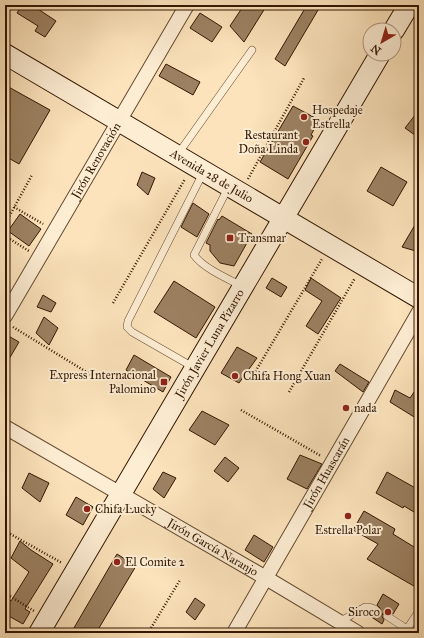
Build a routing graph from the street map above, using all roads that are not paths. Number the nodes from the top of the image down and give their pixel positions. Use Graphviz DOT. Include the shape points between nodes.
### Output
graph roads {
  1 [pos="187,5"];
  2 [pos="408,5"];
  3 [pos="398,22"];
  4 [pos="252,50"];
  5 [pos="5,54"];
  6 [pos="375,62"];
  7 [pos="119,121"];
  8 [pos="191,164"];
  9 [pos="235,190"];
  10 [pos="283,218"];
  11 [pos="243,286"];
  12 [pos="419,298"];
  13 [pos="419,312"];
  14 [pos="8,321"];
  15 [pos="195,369"];
  16 [pos="5,427"];
  17 [pos="121,494"];
  18 [pos="266,578"];
  19 [pos="375,609"];
  20 [pos="419,611"];
  21 [pos="387,616"];
  22 [pos="339,622"];
  23 [pos="43,626"];
  24 [pos="407,632"];
  25 [pos="234,633"];
  26 [pos="358,633"];
  1 -- 7 [label="street, Jirón Renovación"];
  2 -- 3 [label="street"];
  4 -- 8 [label="lane"];
  5 -- 7 [label="street, Avenida 28 de Julio"];
  6 -- 10 [label="street, Jirón Javier Luna Pizarro"];
  7 -- 8 [label="street, Avenida 28 de Julio"];
  7 -- 14 [label="street, Jirón Renovación" via="39,257"];
  8 -- 9 [label="street, Avenida 28 de Julio"];
  8 -- 15 [label="lane" via="127,327"];
  9 -- 10 [label="street, Avenida 28 de Julio"];
  9 -- 11 [label="lane" via="194,255 227,279"];
  10 -- 11 [label="street, Jirón Javier Luna Pizarro"];
  10 -- 12 [label="street, Avenida 28 de Julio"];
  11 -- 15 [label="street, Jirón Javier Luna Pizarro"];
  13 -- 18 [label="street, Jirón Huascarán"];
  15 -- 17 [label="street, Jirón Javier Luna Pizarro"];
  16 -- 17 [label="street, Jirón García Naranjo"];
  17 -- 18 [label="street, Jirón García Naranjo"];
  17 -- 23 [label="street, Jirón Javier Luna Pizarro"];
  18 -- 22 [label="street, Jirón García Naranjo"];
  18 -- 25 [label="street, Jirón Huascarán"];
  19 -- 22 [label="lane" via="366,607"];
  20 -- 24 [label="lane"];
  21 -- 24 [label="lane"];
  22 -- 26 [label="street, Jirón García Naranjo"];
}
